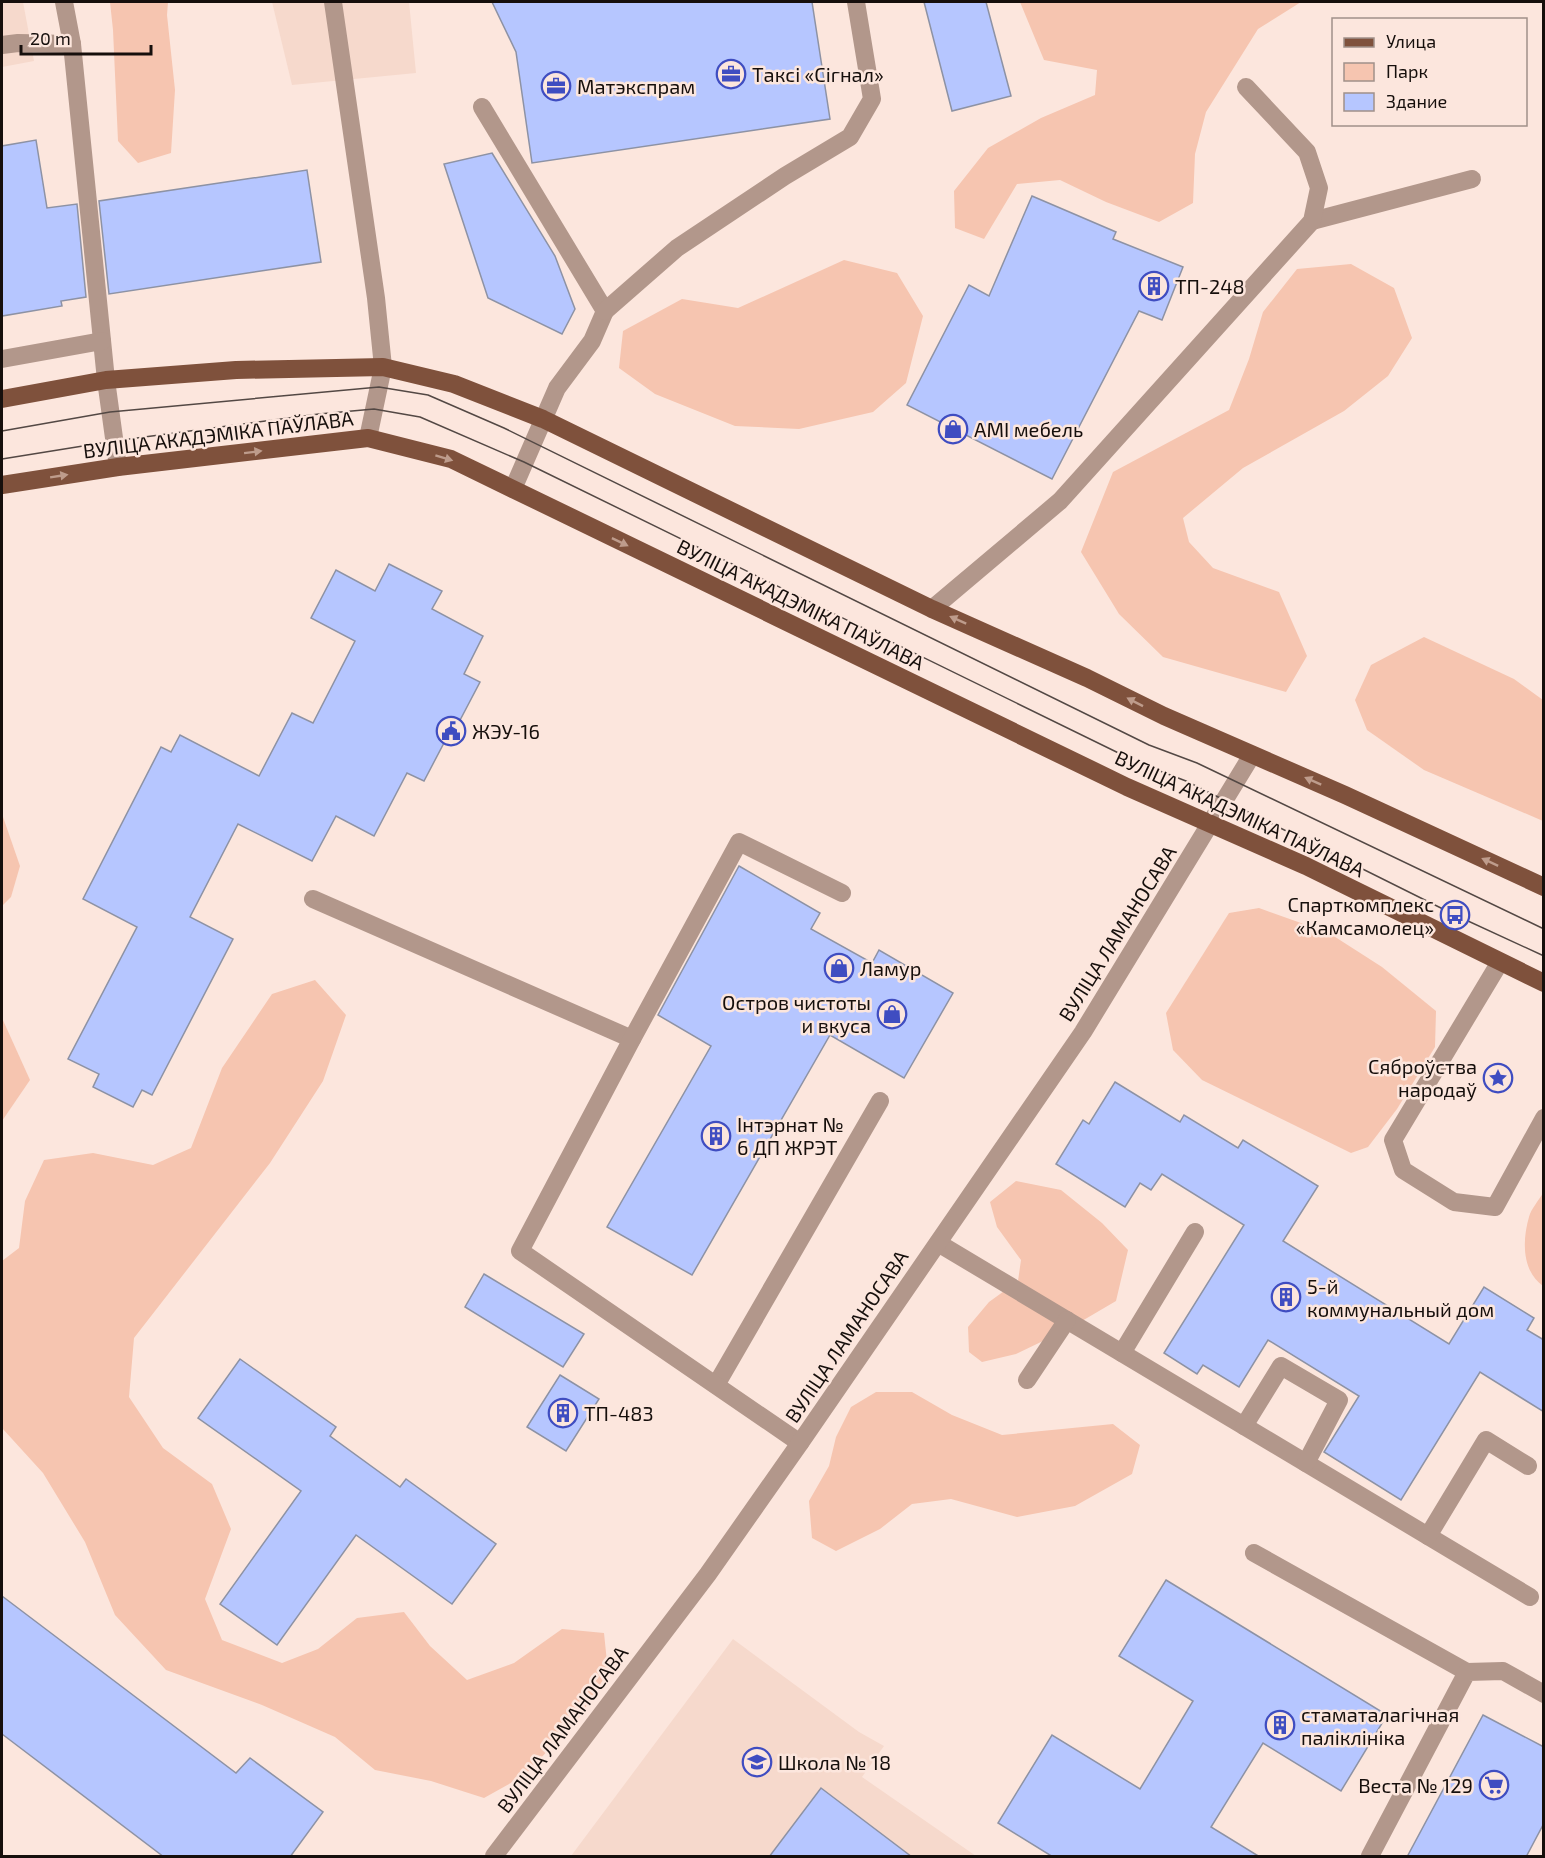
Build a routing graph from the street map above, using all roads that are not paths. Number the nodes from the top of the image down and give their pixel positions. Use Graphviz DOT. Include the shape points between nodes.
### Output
graph roads {
  1 [pos="64,2"];
  2 [pos="333,2"];
  3 [pos="856,2"];
  4 [pos="72,44"];
  5 [pos="2,45"];
  6 [pos="1246,87"];
  7 [pos="482,107"];
  8 [pos="1472,179"];
  9 [pos="1312,220"];
  10 [pos="605,311"];
  11 [pos="102,341"];
  12 [pos="2,359"];
  13 [pos="383,367"];
  14 [pos="106,380"];
  15 [pos="2,399"];
  16 [pos="543,419"];
  17 [pos="368,438"];
  18 [pos="118,467"];
  19 [pos="2,485"];
  20 [pos="513,489"];
  21 [pos="932,609"];
  22 [pos="1252,755"];
  23 [pos="1211,824"];
  24 [pos="1544,887"];
  25 [pos="842,893"];
  26 [pos="313,899"];
  27 [pos="1500,962"];
  28 [pos="1544,983"];
  29 [pos="632,1039"];
  30 [pos="880,1101"];
  31 [pos="1544,1118"];
  32 [pos="1195,1232"];
  33 [pos="938,1242"];
  34 [pos="1068,1320"];
  35 [pos="1122,1353"];
  36 [pos="1027,1380"];
  37 [pos="716,1385"];
  38 [pos="1244,1426"];
  39 [pos="800,1443"];
  40 [pos="1306,1463"];
  41 [pos="1528,1466"];
  42 [pos="1428,1536"];
  43 [pos="1254,1553"];
  44 [pos="1530,1597"];
  45 [pos="1467,1672"];
  46 [pos="1544,1694"];
  47 [pos="494,1857"];
  48 [pos="1370,1857"];
  1 -- 4 [label="street"];
  2 -- 13 [label="street"];
  3 -- 10 [label="street" via="872,99 850,137 677,248"];
  4 -- 5 [label="street"];
  4 -- 11 [label="street"];
  6 -- 9 [label="street" via="1307,152 1319,188"];
  7 -- 10 [label="street"];
  8 -- 9 [label="street"];
  9 -- 21 [label="street" via="1060,501"];
  10 -- 16 [label="street" via="592,341 557,388"];
  11 -- 12 [label="street"];
  11 -- 14 [label="street"];
  13 -- 14 [label="main road" via="236,370"];
  13 -- 16 [label="main road" via="454,384"];
  13 -- 17 [label="street"];
  14 -- 15 [label="main road"];
  14 -- 18 [label="street"];
  16 -- 20 [label="street"];
  16 -- 21 [label="main road"];
  18 -- 17 [label="main road, ВУЛІЦА АКАДЭМІКА ПАЎЛАВА, one-way"];
  17 -- 20 [label="main road, ВУЛІЦА АКАДЭМІКА ПАЎЛАВА, one-way" via="450,459"];
  19 -- 18 [label="main road, ВУЛІЦА АКАДЭМІКА ПАЎЛАВА, one-way"];
  20 -- 23 [label="main road, ВУЛІЦА АКАДЭМІКА ПАЎЛАВА, one-way"];
  22 -- 21 [label="main road, one-way"];
  22 -- 23 [label="street, ВУЛІЦА ЛАМАНОСАВА"];
  24 -- 22 [label="main road, one-way"];
  23 -- 27 [label="main road, ВУЛІЦА АКАДЭМІКА ПАЎЛАВА" via="1315,870"];
  23 -- 33 [label="street, ВУЛІЦА ЛАМАНОСАВА" via="1083,1032"];
  25 -- 29 [label="street" via="739,842"];
  26 -- 29 [label="street"];
  27 -- 28 [label="main road, ВУЛІЦА АКАДЭМІКА ПАЎЛАВА"];
  27 -- 31 [label="street" via="1393,1140 1404,1170 1454,1202 1495,1208"];
  29 -- 37 [label="street" via="520,1251"];
  30 -- 37 [label="street"];
  32 -- 35 [label="street"];
  33 -- 34 [label="street"];
  33 -- 39 [label="street, ВУЛІЦА ЛАМАНОСАВА"];
  34 -- 35 [label="street"];
  34 -- 36 [label="street"];
  35 -- 38 [label="street"];
  37 -- 39 [label="street"];
  38 -- 40 [label="street"];
  38 -- 40 [label="street" via="1281,1366 1339,1400"];
  39 -- 47 [label="street, ВУЛІЦА ЛАМАНОСАВА" via="708,1574"];
  40 -- 42 [label="street"];
  41 -- 42 [label="street" via="1486,1440"];
  42 -- 44 [label="street"];
  43 -- 45 [label="street"];
  45 -- 46 [label="street" via="1503,1671"];
  45 -- 48 [label="street"];
}
